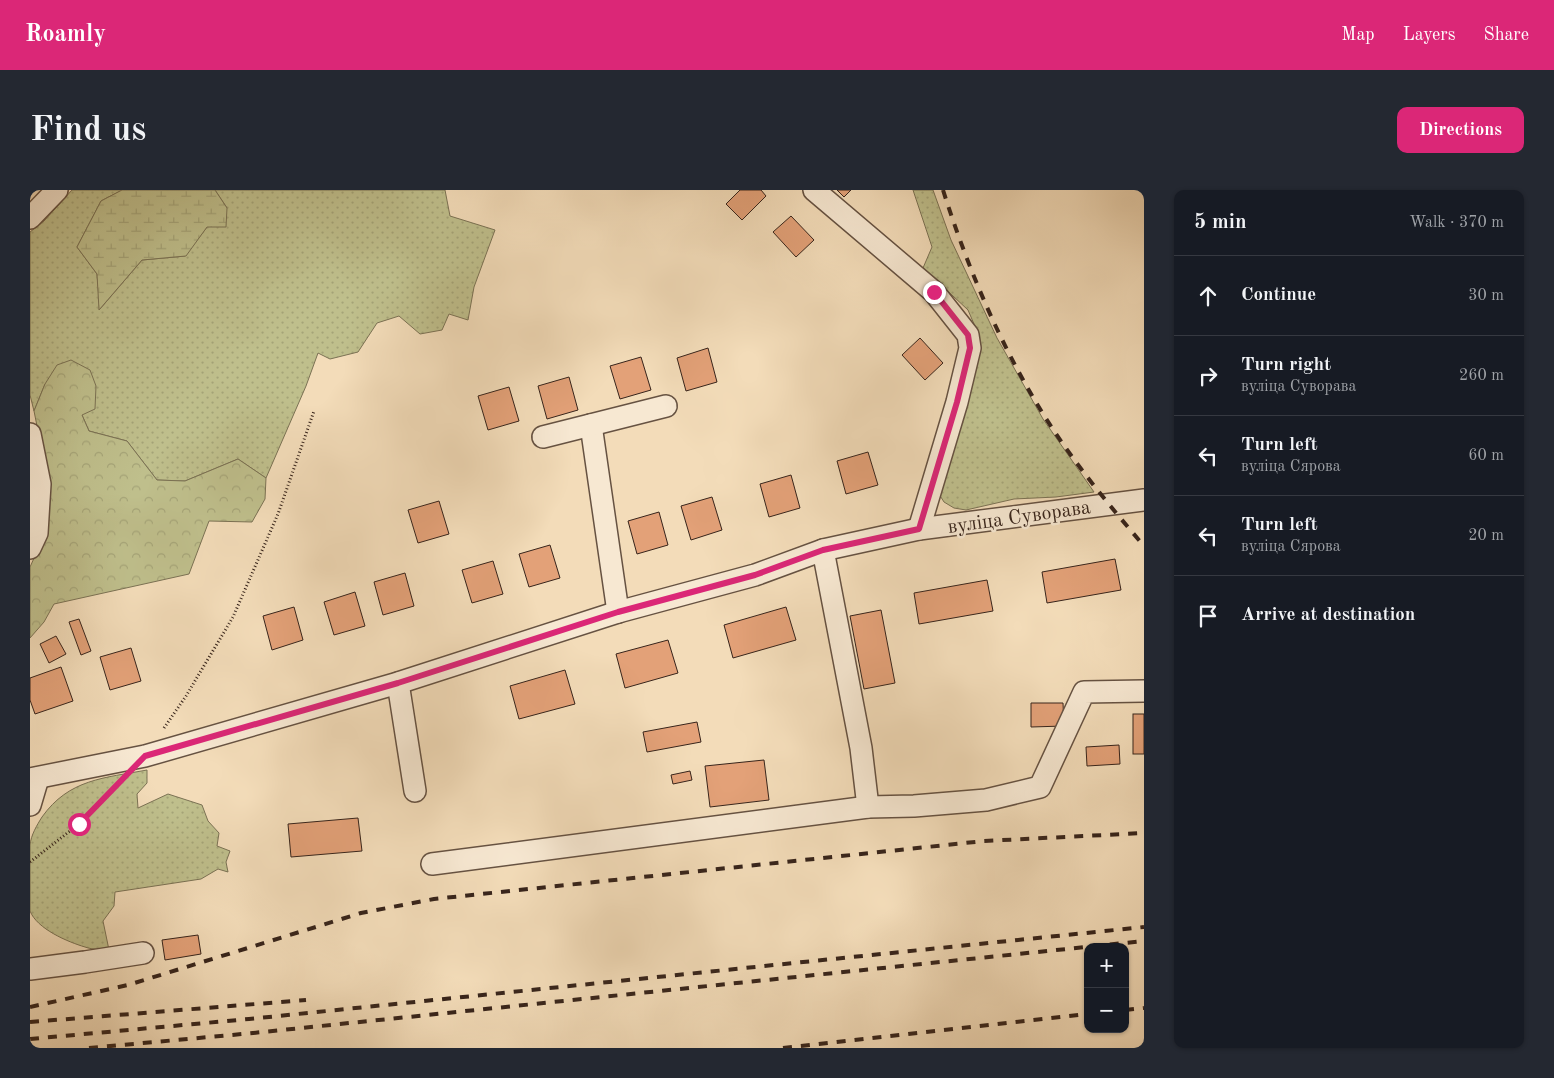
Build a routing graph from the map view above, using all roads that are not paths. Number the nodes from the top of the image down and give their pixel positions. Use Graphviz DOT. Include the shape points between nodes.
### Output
graph roads {
  1 [pos="57,190"];
  2 [pos="814,190"];
  3 [pos="30,218"];
  4 [pos="666,406"];
  5 [pos="591,425"];
  6 [pos="30,434"];
  7 [pos="543,437"];
  8 [pos="1144,500"];
  9 [pos="919,529"];
  10 [pos="30,548"];
  11 [pos="823,550"];
  12 [pos="618,612"];
  13 [pos="398,683"];
  14 [pos="1144,690"];
  15 [pos="34,778"];
  16 [pos="415,792"];
  17 [pos="30,805"];
  18 [pos="868,807"];
  19 [pos="432,864"];
  20 [pos="143,953"];
  21 [pos="30,969"];
  1 -- 3 [label="street"];
  2 -- 9 [label="street" via="934,292 968,335 970,348 957,402"];
  4 -- 5 [label="street"];
  5 -- 7 [label="street"];
  5 -- 12 [label="street"];
  6 -- 10 [label="street" via="40,484 36,533"];
  8 -- 9 [label="street, вуліца Суворава"];
  9 -- 11 [label="street, вуліца Суворава"];
  11 -- 12 [label="street, вуліца Суворава" via="755,575"];
  11 -- 18 [label="street" via="861,748"];
  12 -- 13 [label="street, вуліца Суворава"];
  13 -- 15 [label="street, вуліца Суворава" via="145,756"];
  13 -- 16 [label="street"];
  14 -- 18 [label="street" via="1084,692 1040,787 986,800"];
  15 -- 17 [label="street"];
  18 -- 19 [label="street"];
  20 -- 21 [label="street"];
}
